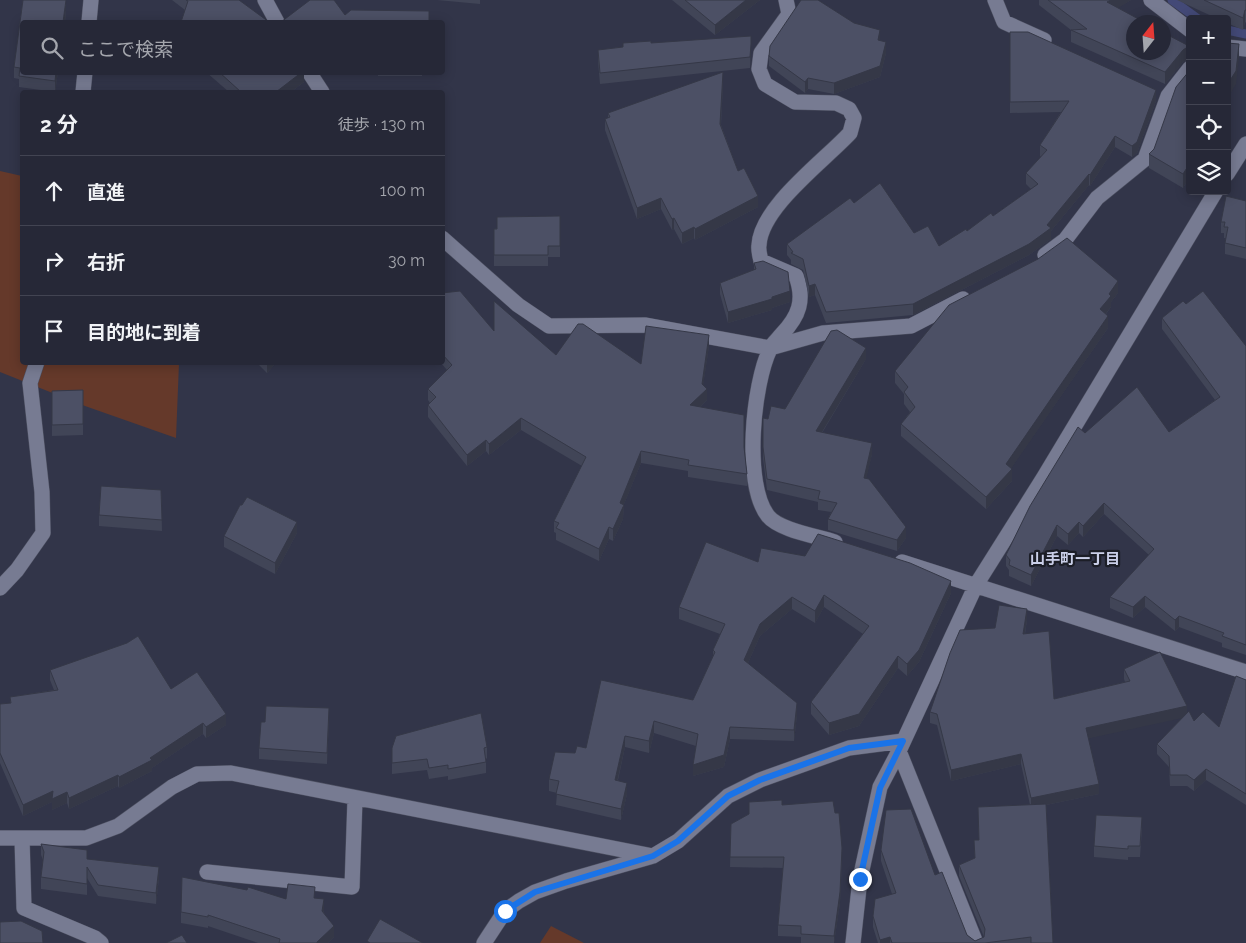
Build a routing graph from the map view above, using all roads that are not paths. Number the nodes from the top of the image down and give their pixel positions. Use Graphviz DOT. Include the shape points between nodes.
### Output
graph roads {
  1 [pos="91,0"];
  2 [pos="265,0"];
  3 [pos="786,0"];
  4 [pos="995,0"];
  5 [pos="1151,0"];
  6 [pos="89,20"];
  7 [pos="276,20"];
  8 [pos="1186,27"];
  9 [pos="1056,46"];
  10 [pos="1231,47"];
  11 [pos="1246,49"];
  12 [pos="1186,73"];
  13 [pos="85,75"];
  14 [pos="311,75"];
  15 [pos="1151,88"];
  16 [pos="83,90"];
  17 [pos="321,90"];
  18 [pos="1168,96"];
  19 [pos="1246,144"];
  20 [pos="1231,168"];
  21 [pos="1214,195"];
  22 [pos="445,241"];
  23 [pos="1034,263"];
  24 [pos="973,294"];
  25 [pos="770,348"];
  26 [pos="36,365"];
  27 [pos="848,546"];
  28 [pos="884,557"];
  29 [pos="976,584"];
  30 [pos="0,588"];
  31 [pos="1246,672"];
  32 [pos="901,746"];
  33 [pos="355,799"];
  34 [pos="0,838"];
  35 [pos="22,838"];
  36 [pos="653,856"];
  37 [pos="207,872"];
  38 [pos="101,943"];
  39 [pos="484,943"];
  40 [pos="853,943"];
  41 [pos="976,943"];
  1 -- 6 [label="street"];
  2 -- 7 [label="street"];
  3 -- 25 [label="street" via="789,14 760,53 759,69 765,84 795,102 836,103 849,109 854,118 850,133 778,203 765,223 759,245 761,261 796,276 801,290 799,307 791,324"];
  4 -- 9 [label="street" via="1004,22"];
  5 -- 8 [label="street"];
  10 -- 11 [label="street"];
  12 -- 18 [label="street"];
  13 -- 16 [label="street"];
  14 -- 17 [label="street"];
  15 -- 18 [label="street"];
  18 -- 23 [label="street" via="1145,159 1097,198 1064,240"];
  19 -- 20 [label="street"];
  21 -- 29 [label="street"];
  22 -- 25 [label="street" via="518,305 549,326 646,325"];
  24 -- 25 [label="street" via="911,326 823,333"];
  25 -- 27 [label="street" via="754,403 753,440 761,504 769,517 784,526"];
  26 -- 30 [label="street" via="30,383 42,492 43,533"];
  28 -- 29 [label="street"];
  29 -- 31 [label="street"];
  29 -- 32 [label="street"];
  32 -- 36 [label="street" via="849,748 760,780 728,796 678,841"];
  32 -- 40 [label="street" via="880,788 860,879"];
  32 -- 41 [label="street"];
  33 -- 35 [label="street" via="231,773 197,774 172,787 118,826 86,838"];
  33 -- 36 [label="street"];
  33 -- 37 [label="street" via="352,887"];
  34 -- 35 [label="street"];
  35 -- 38 [label="street" via="24,908"];
  36 -- 39 [label="street" via="535,892 505,911"];
}
